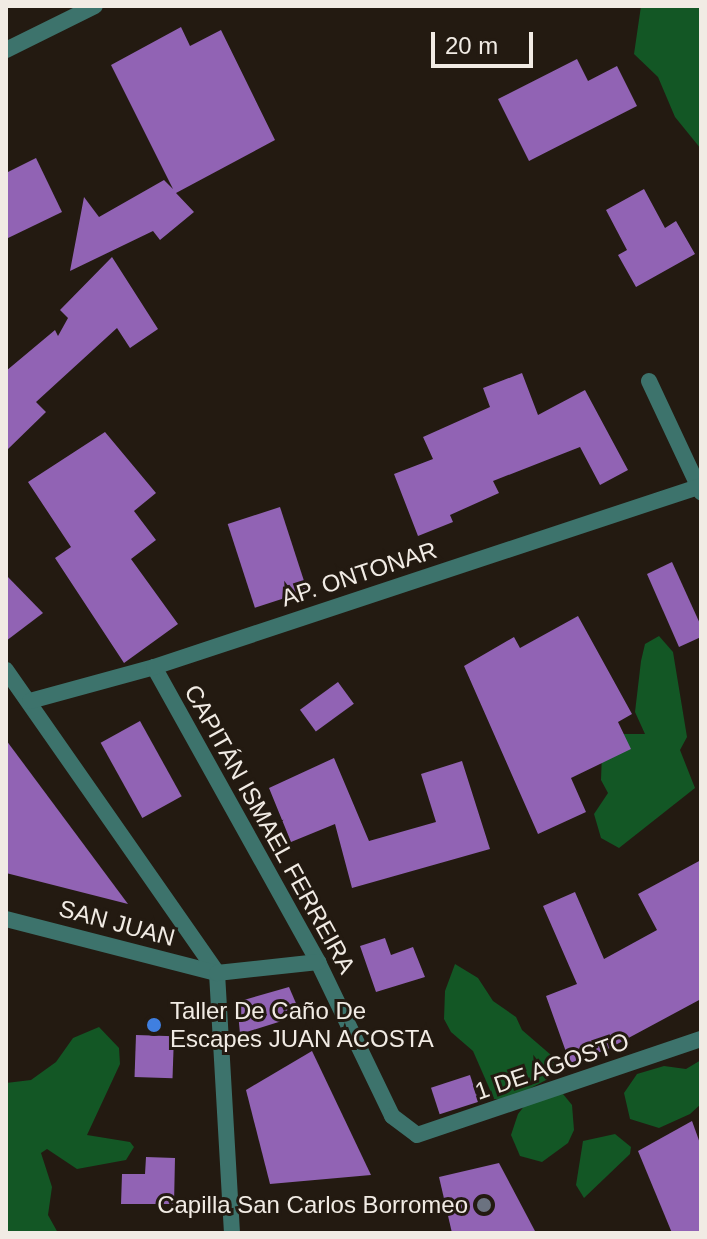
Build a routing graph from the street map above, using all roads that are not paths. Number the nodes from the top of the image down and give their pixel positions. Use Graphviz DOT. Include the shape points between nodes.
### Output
graph roads {
  1 [pos="95,6"];
  2 [pos="6,50"];
  3 [pos="649,381"];
  4 [pos="700,488"];
  5 [pos="154,667"];
  6 [pos="6,670"];
  7 [pos="30,701"];
  8 [pos="6,919"];
  9 [pos="318,962"];
  10 [pos="217,973"];
  11 [pos="701,1039"];
  12 [pos="417,1135"];
  13 [pos="232,1233"];
  1 -- 2 [label="street"];
  3 -- 4 [label="street"];
  4 -- 5 [label="street, AP. ONTONAR"];
  5 -- 7 [label="street, AP. ONTONAR"];
  5 -- 9 [label="street, CAPITÁN ISMAEL FERREIRA"];
  6 -- 7 [label="street"];
  7 -- 10 [label="street"];
  8 -- 10 [label="street, SAN JUAN"];
  9 -- 10 [label="street"];
  9 -- 12 [label="street, CAPITÁN ISMAEL FERREIRA" via="392,1116"];
  10 -- 13 [label="street"];
  11 -- 12 [label="street, 1 DE AGOSTO"];
}
